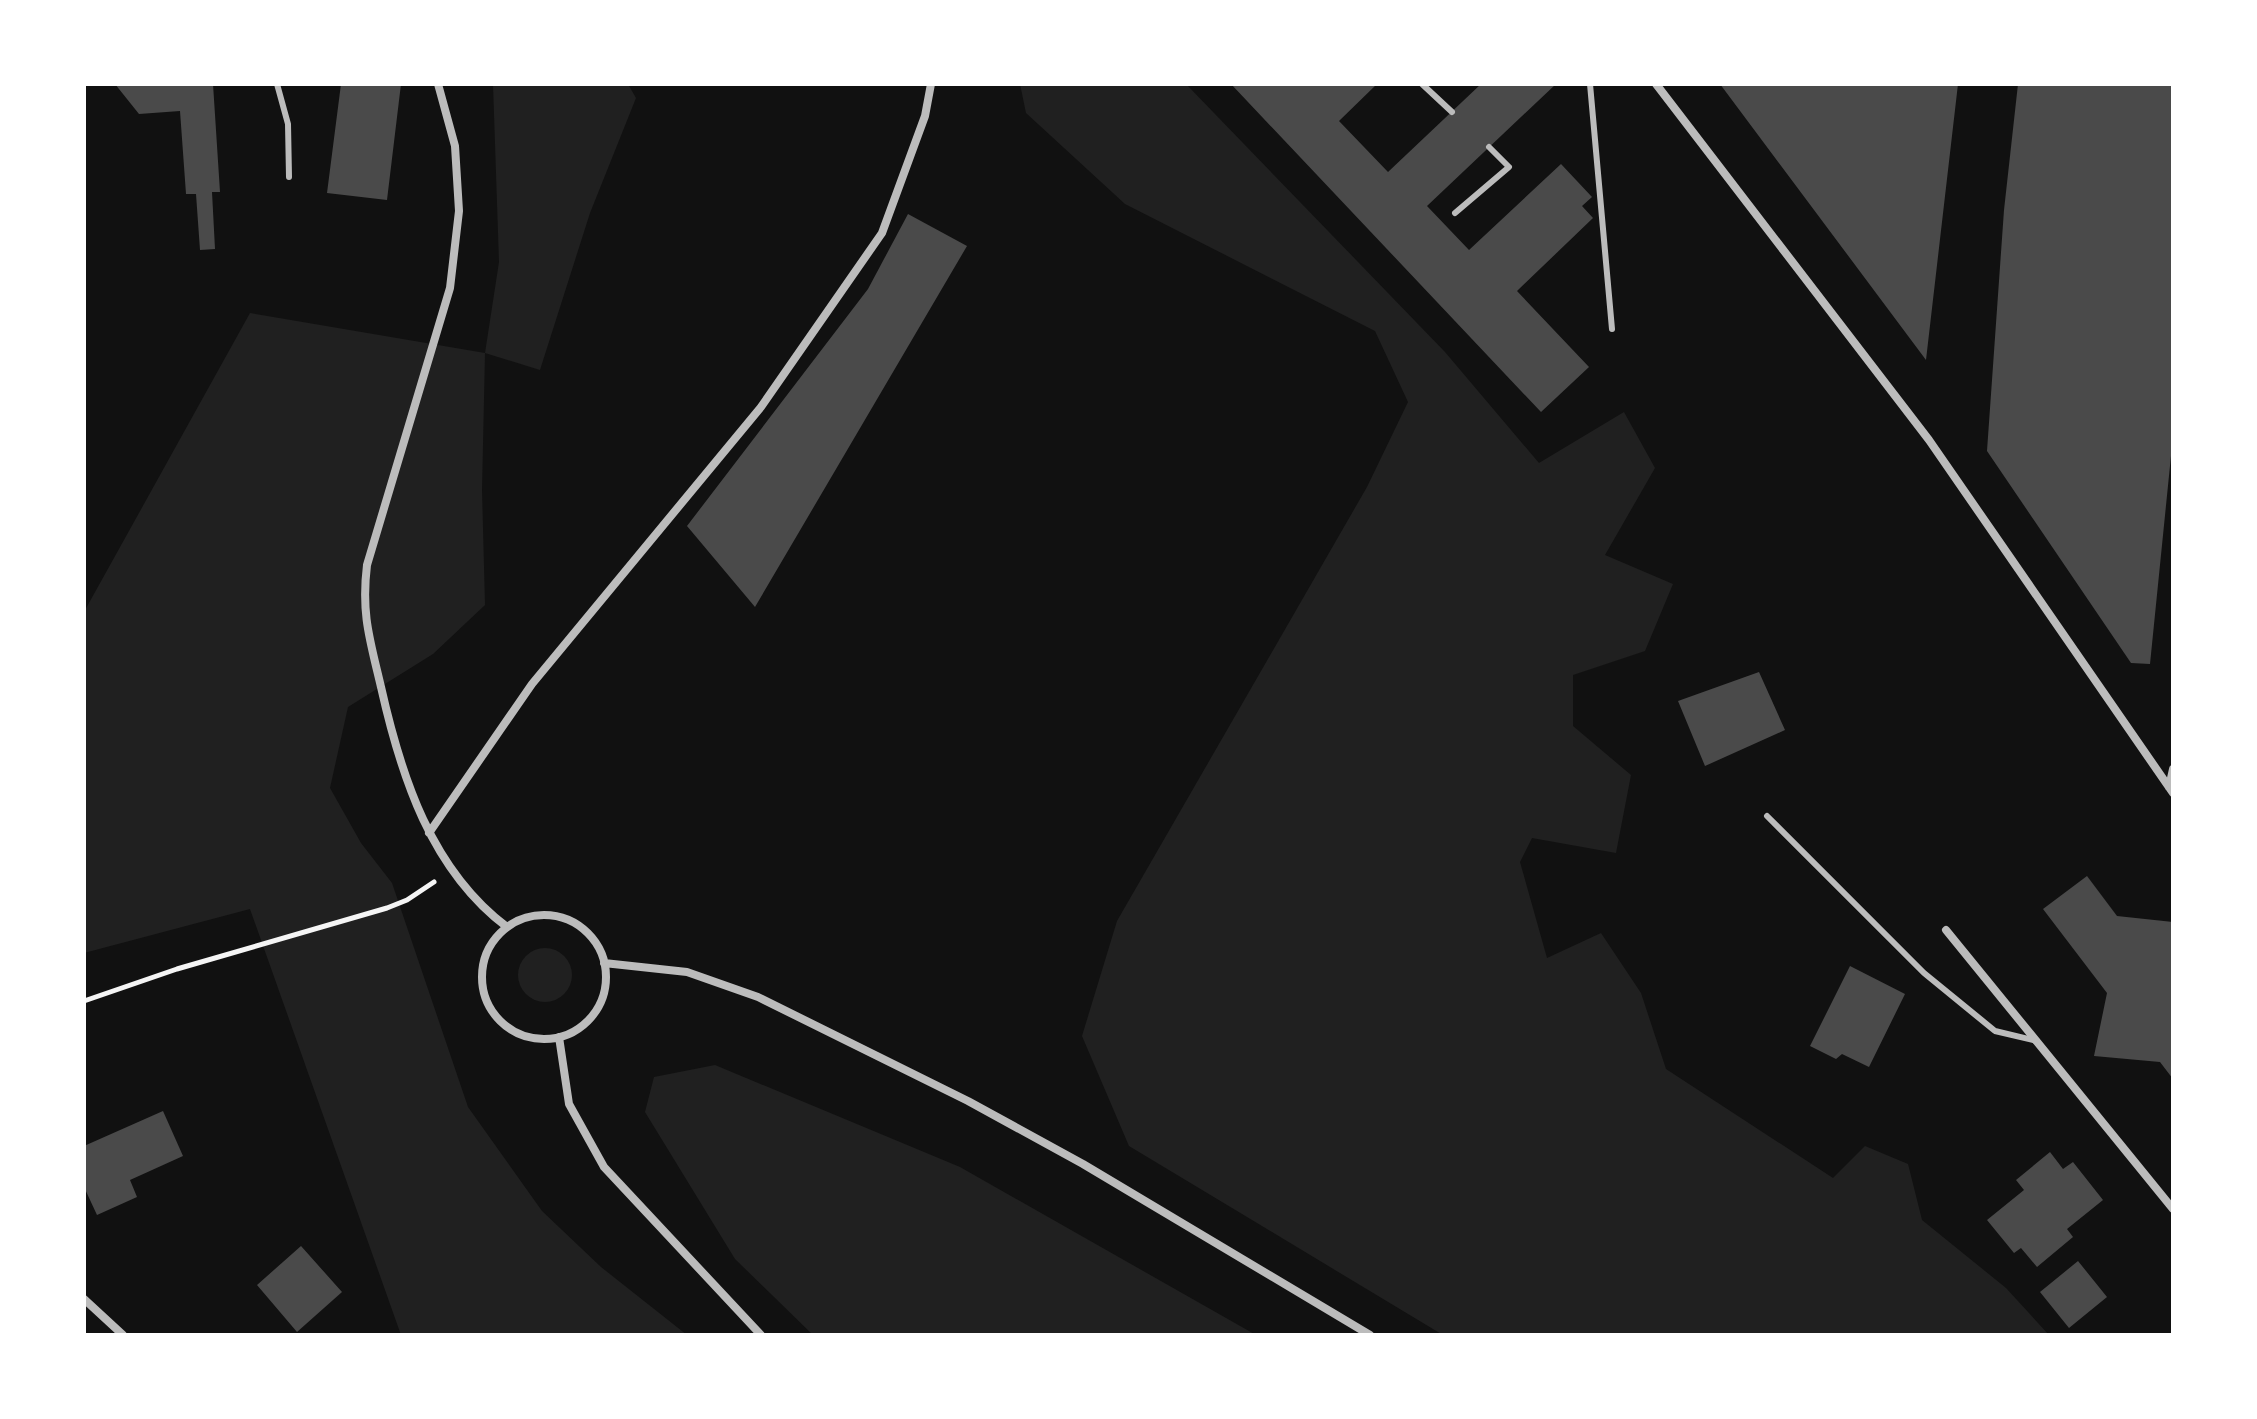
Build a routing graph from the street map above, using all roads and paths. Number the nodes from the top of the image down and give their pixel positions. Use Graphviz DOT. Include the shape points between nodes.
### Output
graph roads {
  1 [pos="277,84"];
  2 [pos="438,84"];
  3 [pos="931,84"];
  4 [pos="1422,84"];
  5 [pos="1590,84"];
  6 [pos="1656,84"];
  7 [pos="1452,112"];
  8 [pos="1489,147"];
  9 [pos="289,177"];
  10 [pos="1455,213"];
  11 [pos="1612,329"];
  12 [pos="2173,769"];
  13 [pos="2171,790"];
  14 [pos="1767,816"];
  15 [pos="429,833"];
  16 [pos="452,870"];
  17 [pos="507,927"];
  18 [pos="1946,930"];
  19 [pos="604,963"];
  20 [pos="84,1001"];
  21 [pos="559,1037"];
  22 [pos="2037,1041"];
  23 [pos="2173,1209"];
  24 [pos="84,1299"];
  25 [pos="123,1335"];
  26 [pos="761,1335"];
  27 [pos="1370,1335"];
  1 -- 9 [label="lane" via="288,124"];
  2 -- 15 [label="street" via="455,146 459,211 450,288 367,565 362,605 395,747"];
  3 -- 15 [label="street" via="925,116 882,233 761,407 532,684"];
  4 -- 7 [label="lane"];
  5 -- 11 [label="lane"];
  6 -- 13 [label="street" via="1929,440"];
  8 -- 10 [label="lane" via="1509,167"];
  12 -- 13 [label="street"];
  14 -- 22 [label="lane" via="1924,973 1995,1031"];
  15 -- 16 [label="street"];
  16 -- 17 [label="street" via="484,909"];
  16 -- 20 [label="path" via="387,908"];
  17 -- 19 [label="street" via="536,916 566,918 590,937"];
  17 -- 21 [label="street" via="483,962 487,1003 499,1021 517,1033"];
  18 -- 22 [label="street"];
  19 -- 21 [label="street" via="605,982 596,1009 576,1030"];
  19 -- 27 [label="street" via="687,972 758,997 1019,1129"];
  21 -- 26 [label="street" via="569,1104 604,1167"];
  22 -- 23 [label="street"];
  24 -- 25 [label="street"];
}
